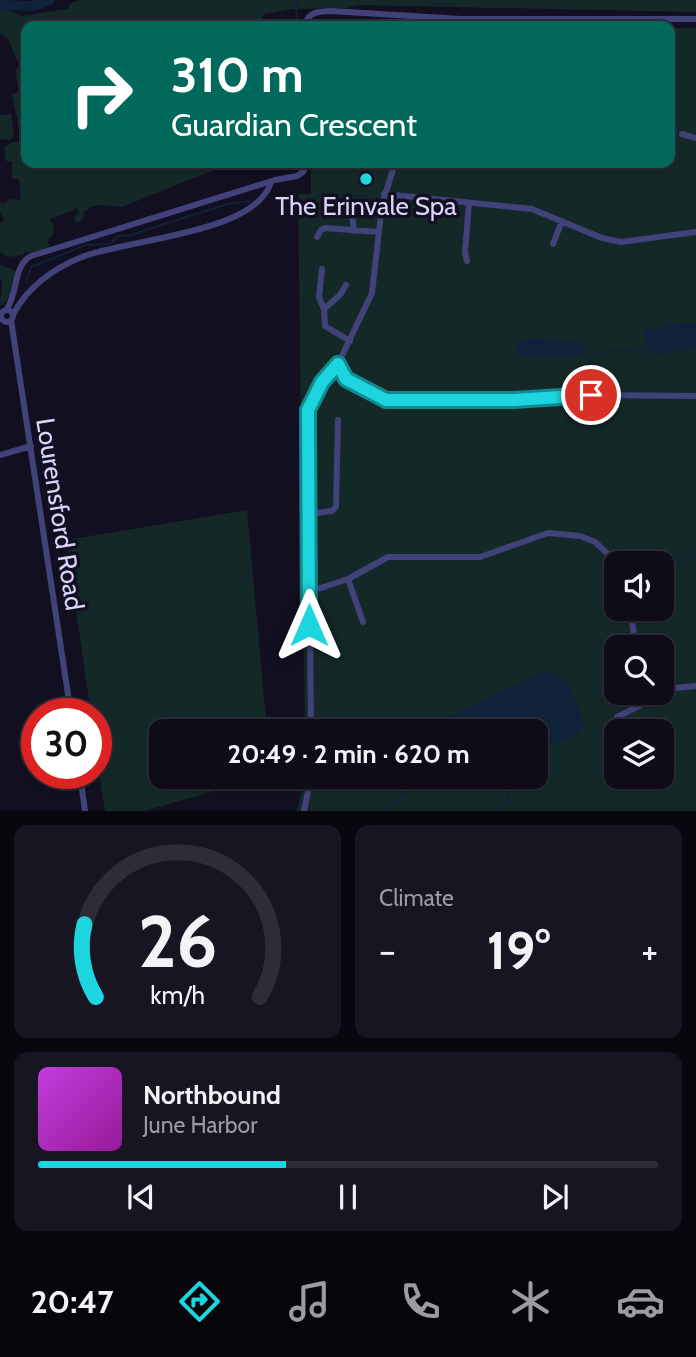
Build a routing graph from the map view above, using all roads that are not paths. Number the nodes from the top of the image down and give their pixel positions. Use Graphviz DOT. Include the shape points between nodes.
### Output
graph roads {
  1 [pos="414,17"];
  2 [pos="696,19"];
  3 [pos="307,21"];
  4 [pos="413,21"];
  5 [pos="415,21"];
  6 [pos="682,134"];
  7 [pos="696,138"];
  8 [pos="303,168"];
  9 [pos="393,168"];
  10 [pos="271,182"];
  11 [pos="384,194"];
  12 [pos="350,200"];
  13 [pos="469,203"];
  14 [pos="562,222"];
  15 [pos="355,231"];
  16 [pos="379,232"];
  17 [pos="696,232"];
  18 [pos="317,237"];
  19 [pos="553,244"];
  20 [pos="467,261"];
  21 [pos="322,269"];
  22 [pos="345,285"];
  23 [pos="324,309"];
  24 [pos="10,315"];
  25 [pos="350,341"];
  26 [pos="338,364"];
  27 [pos="327,374"];
  28 [pos="346,379"];
  29 [pos="696,396"];
  30 [pos="338,420"];
  31 [pos="31,446"];
  32 [pos="0,455"];
  33 [pos="308,514"];
  34 [pos="605,551"];
  35 [pos="348,579"];
  36 [pos="309,589"];
  37 [pos="363,622"];
  38 [pos="696,685"];
  39 [pos="674,688"];
  40 [pos="69,698"];
  41 [pos="643,705"];
  42 [pos="617,717"];
  43 [pos="311,719"];
  44 [pos="82,789"];
  45 [pos="309,789"];
  46 [pos="85,811"];
  47 [pos="304,811"];
  1 -- 2 [label="street"];
  1 -- 3 [label="street" via="318,12"];
  1 -- 4 [label="street"];
  1 -- 5 [label="street"];
  6 -- 7 [label="street"];
  8 -- 10 [label="street, Lourensford Road" via="301,174"];
  9 -- 11 [label="street"];
  10 -- 24 [label="street" via="258,203 236,216 71,262 25,295"];
  10 -- 24 [label="street, Lourensford Road" via="32,256 21,264"];
  11 -- 13 [label="street"];
  11 -- 16 [label="street"];
  12 -- 15 [label="street"];
  13 -- 14 [label="street" via="532,209"];
  13 -- 20 [label="street"];
  14 -- 17 [label="street" via="621,242"];
  14 -- 19 [label="street"];
  15 -- 16 [label="street"];
  15 -- 18 [label="street" via="323,229"];
  16 -- 25 [label="street" via="373,288"];
  21 -- 23 [label="street" via="319,297"];
  22 -- 23 [label="street"];
  23 -- 25 [label="street" via="326,328"];
  24 -- 31 [label="street, Lourensford Road"];
  25 -- 26 [label="street"];
  26 -- 27 [label="street"];
  26 -- 28 [label="street"];
  27 -- 28 [label="street"];
  27 -- 33 [label="street" via="308,410"];
  28 -- 29 [label="street" via="391,401"];
  30 -- 33 [label="street" via="336,507"];
  31 -- 32 [label="street"];
  31 -- 40 [label="street, Lourensford Road"];
  33 -- 36 [label="street"];
  34 -- 35 [label="street" via="580,536 548,533 480,557 388,557"];
  35 -- 36 [label="street"];
  35 -- 37 [label="street"];
  36 -- 43 [label="street"];
  38 -- 39 [label="street"];
  41 -- 42 [label="street"];
  44 -- 46 [label="street"];
  45 -- 47 [label="street"];
}
